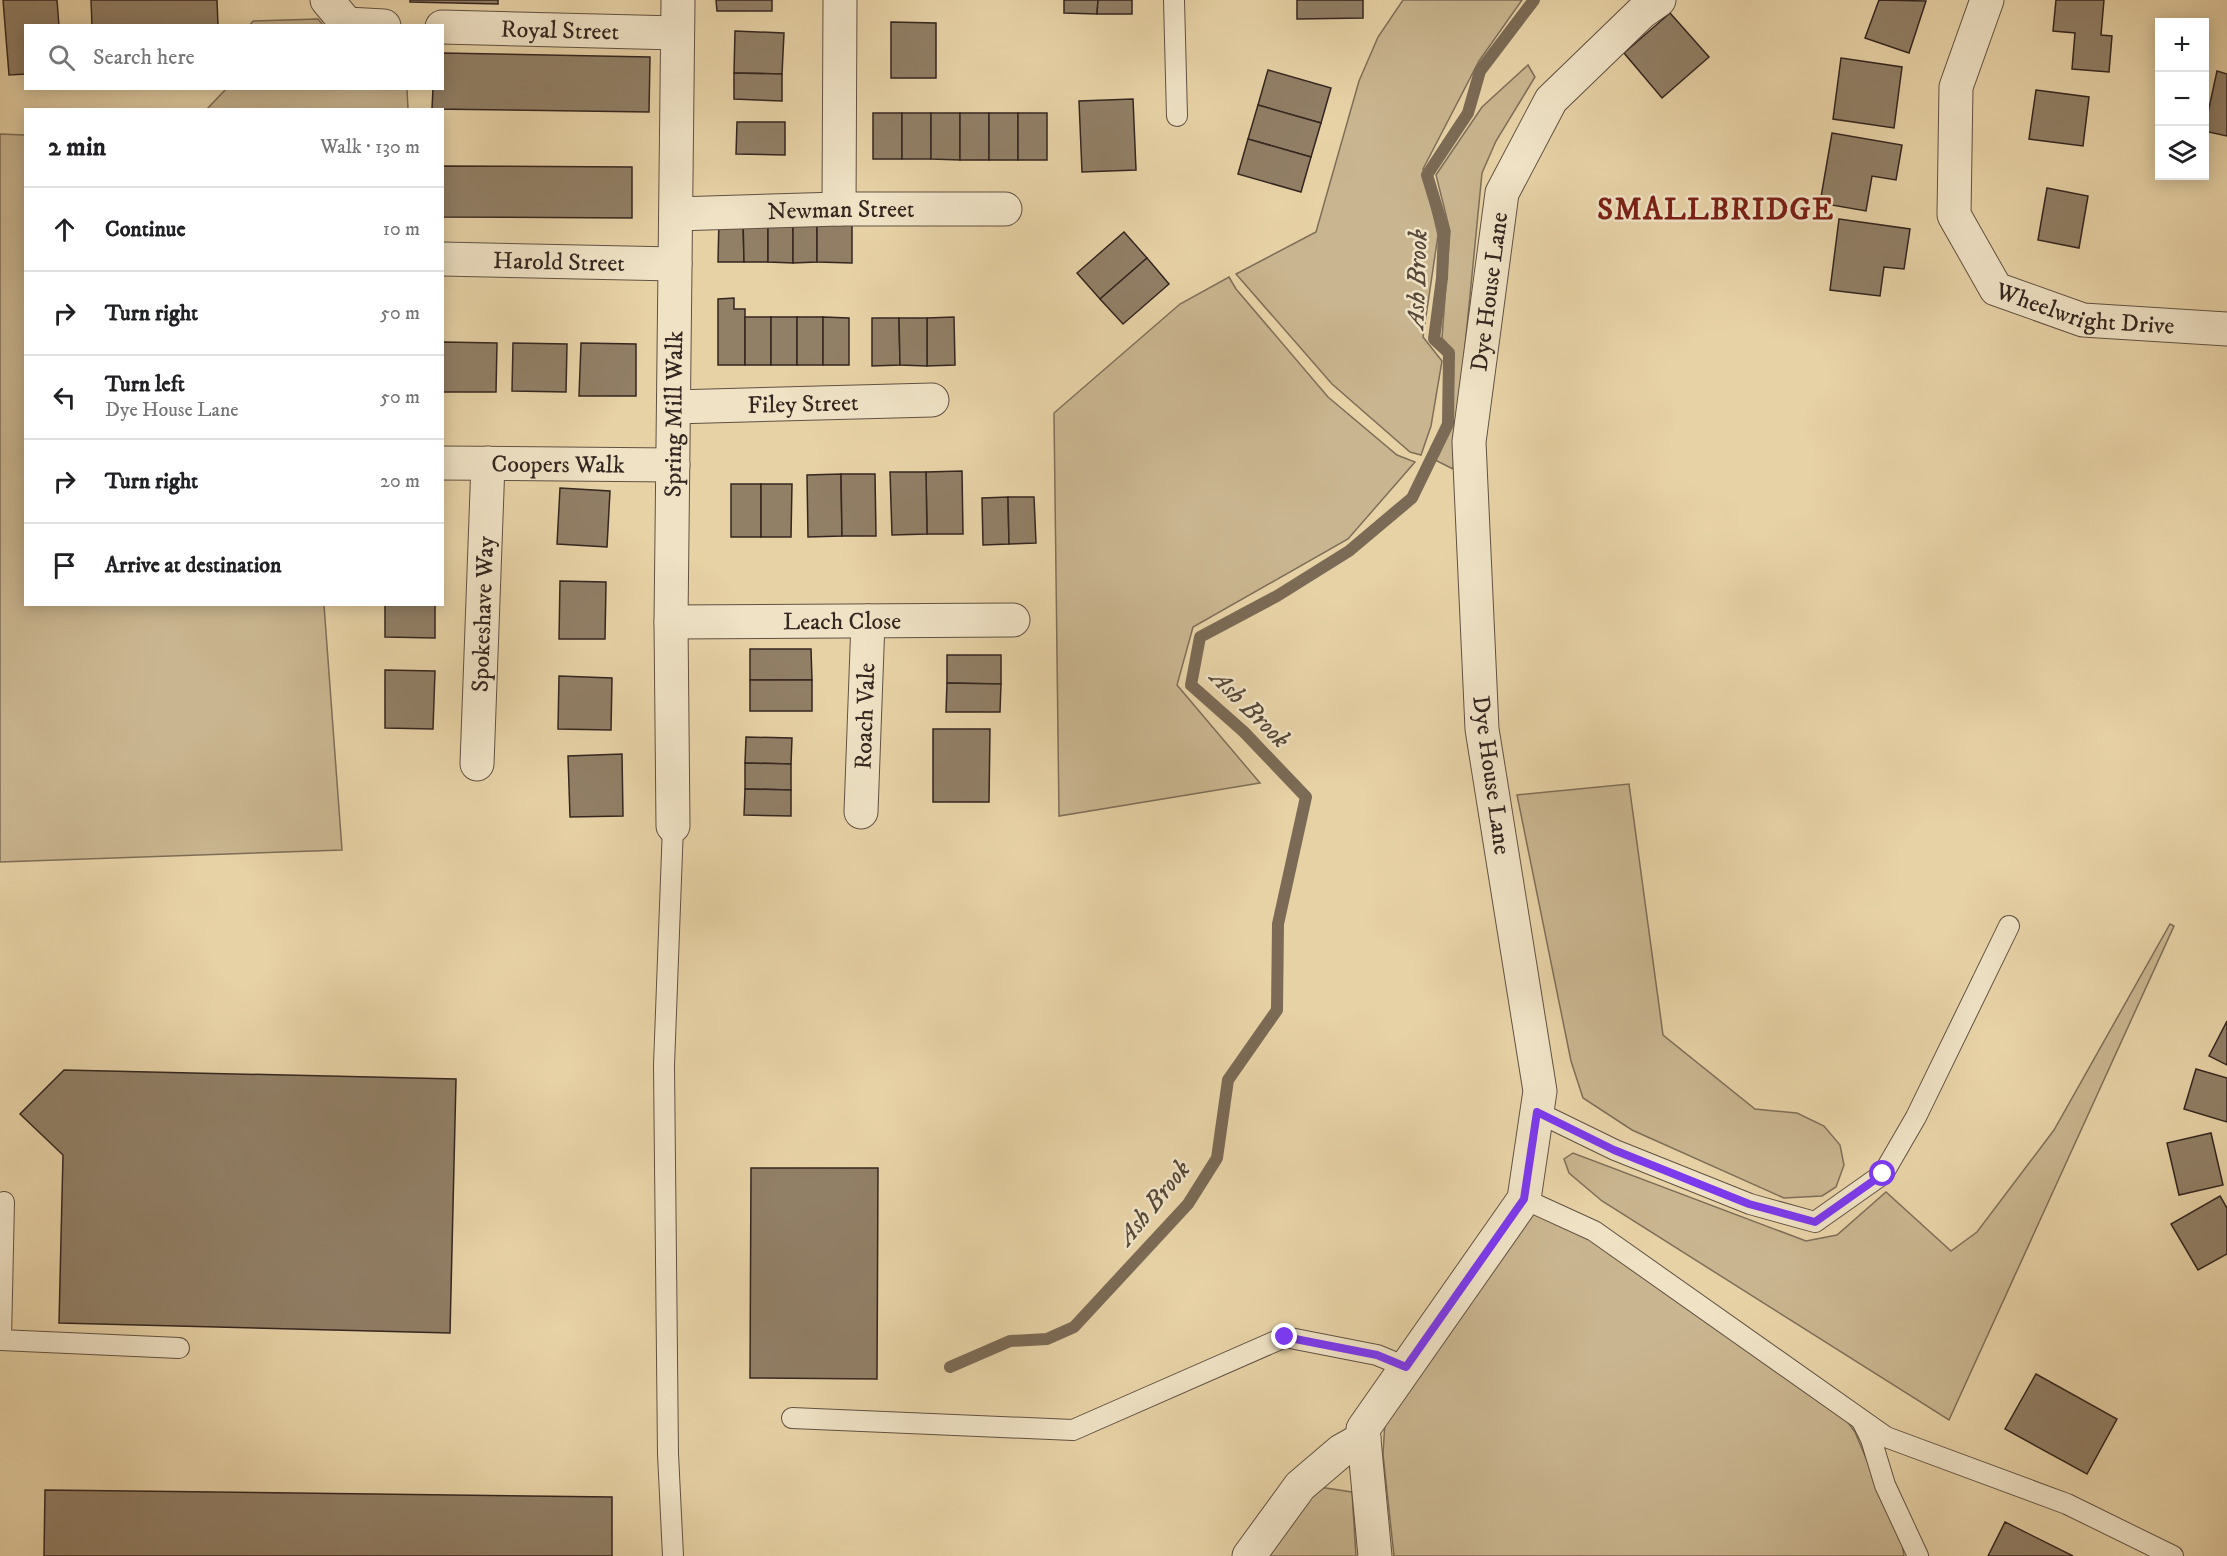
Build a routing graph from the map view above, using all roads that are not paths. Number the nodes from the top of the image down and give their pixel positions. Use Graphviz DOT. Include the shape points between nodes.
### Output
graph roads {
  1 [pos="327,0"];
  2 [pos="678,0"];
  3 [pos="840,0"];
  4 [pos="1174,0"];
  5 [pos="1659,0"];
  6 [pos="1987,0"];
  7 [pos="347,24"];
  8 [pos="444,27"];
  9 [pos="677,33"];
  10 [pos="1177,116"];
  11 [pos="839,208"];
  12 [pos="1005,209"];
  13 [pos="676,214"];
  14 [pos="444,259"];
  15 [pos="675,264"];
  16 [pos="2227,329"];
  17 [pos="932,400"];
  18 [pos="674,407"];
  19 [pos="444,463"];
  20 [pos="488,463"];
  21 [pos="673,465"];
  22 [pos="1013,620"];
  23 [pos="868,621"];
  24 [pos="671,622"];
  25 [pos="477,764"];
  26 [pos="861,812"];
  27 [pos="673,826"];
  28 [pos="2009,926"];
  29 [pos="1537,1112"];
  30 [pos="1524,1199"];
  31 [pos="4,1202"];
  32 [pos="1,1340"];
  33 [pos="179,1348"];
  34 [pos="1406,1367"];
  35 [pos="792,1418"];
  36 [pos="1862,1421"];
  37 [pos="1364,1438"];
  38 [pos="673,1556"];
  39 [pos="1248,1556"];
  40 [pos="1375,1556"];
  41 [pos="1918,1556"];
  42 [pos="2173,1556"];
  1 -- 7 [label="street"];
  2 -- 9 [label="street, Spring Mill Walk"];
  3 -- 11 [label="street"];
  4 -- 10 [label="lane"];
  5 -- 29 [label="street, Dye House Lane" via="1551,100 1502,192 1469,442 1482,729 1540,1091"];
  6 -- 16 [label="street, Wheelwright Drive" via="1956,87 1954,215 1996,289 2083,320"];
  8 -- 9 [label="street, Royal Street"];
  9 -- 13 [label="street, Spring Mill Walk"];
  11 -- 12 [label="street, Newman Street"];
  11 -- 13 [label="street, Newman Street"];
  13 -- 15 [label="street, Spring Mill Walk"];
  14 -- 15 [label="street, Harold Street"];
  15 -- 18 [label="street, Spring Mill Walk"];
  17 -- 18 [label="street, Filey Street"];
  18 -- 21 [label="street, Spring Mill Walk"];
  19 -- 20 [label="street, Coopers Walk"];
  20 -- 21 [label="street, Coopers Walk"];
  20 -- 25 [label="street, Spokeshave Way"];
  21 -- 24 [label="street, Spring Mill Walk"];
  22 -- 23 [label="street, Leach Close"];
  23 -- 24 [label="street, Leach Close"];
  23 -- 26 [label="street, Roach Vale"];
  24 -- 27 [label="street, Spring Mill Walk"];
  27 -- 38 [label="lane" via="664,1077 668,1454"];
  28 -- 29 [label="lane" via="1916,1117 1883,1174 1815,1222 1749,1204 1614,1150"];
  29 -- 30 [label="street, Dye House Lane"];
  30 -- 34 [label="street, Dye House Lane"];
  30 -- 36 [label="lane" via="1594,1231"];
  31 -- 32 [label="lane"];
  32 -- 33 [label="lane"];
  34 -- 35 [label="lane" via="1377,1355 1285,1337 1073,1430"];
  34 -- 37 [label="street, Dye House Lane" via="1363,1429"];
  36 -- 41 [label="lane" via="1885,1485"];
  36 -- 42 [label="lane" via="1886,1437 2067,1504"];
  37 -- 39 [label="street" via="1341,1451 1300,1486"];
  37 -- 40 [label="street, Dye House Lane"];
}
